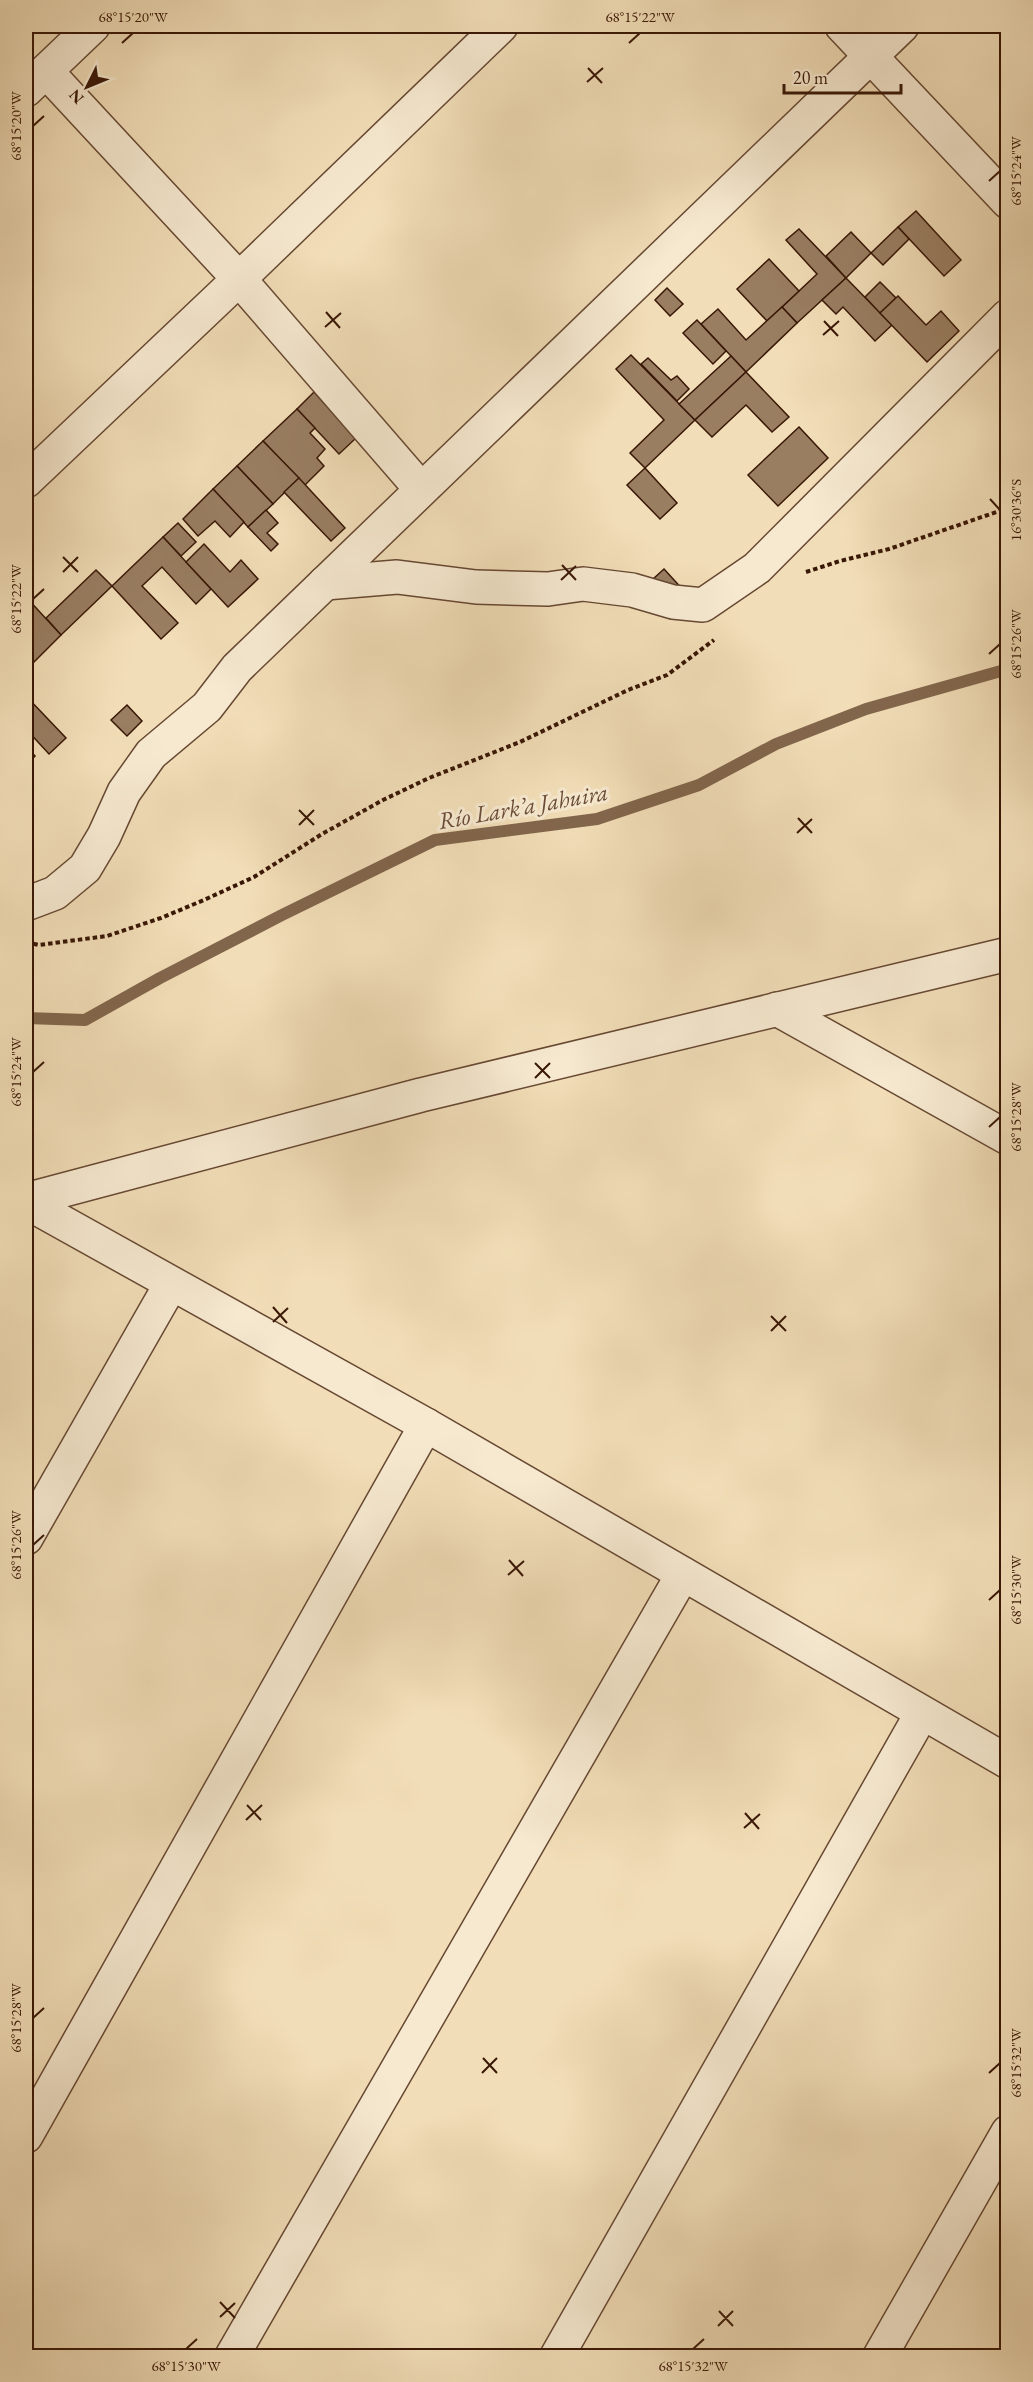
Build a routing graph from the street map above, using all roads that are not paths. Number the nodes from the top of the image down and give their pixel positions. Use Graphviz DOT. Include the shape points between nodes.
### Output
graph roads {
  1 [pos="93,26"];
  2 [pos="501,26"];
  3 [pos="842,26"];
  4 [pos="902,26"];
  5 [pos="871,56"];
  6 [pos="36,80"];
  7 [pos="1008,202"];
  8 [pos="239,279"];
  9 [pos="1008,316"];
  10 [pos="26,481"];
  11 [pos="422,489"];
  12 [pos="325,583"];
  13 [pos="26,904"];
  14 [pos="1008,954"];
  15 [pos="777,1009"];
  16 [pos="1008,1138"];
  17 [pos="26,1201"];
  18 [pos="171,1284"];
  19 [pos="426,1425"];
  20 [pos="26,1538"];
  21 [pos="683,1574"];
  22 [pos="922,1713"];
  23 [pos="1008,1762"];
  24 [pos="1008,2132"];
  25 [pos="26,2136"];
  26 [pos="232,2356"];
  27 [pos="557,2356"];
  28 [pos="880,2356"];
  1 -- 6 [label="street"];
  2 -- 8 [label="street"];
  3 -- 5 [label="street"];
  4 -- 5 [label="street"];
  5 -- 7 [label="street"];
  5 -- 11 [label="street"];
  6 -- 8 [label="street"];
  8 -- 10 [label="street"];
  8 -- 11 [label="street"];
  9 -- 12 [label="street" via="756,568 703,605 583,584 548,588 476,587 397,577"];
  11 -- 12 [label="street"];
  12 -- 13 [label="street" via="237,668 207,707 151,754 124,792 85,868 56,892"];
  14 -- 15 [label="street"];
  15 -- 16 [label="street"];
  15 -- 17 [label="street" via="421,1095"];
  17 -- 18 [label="street"];
  18 -- 19 [label="street"];
  18 -- 20 [label="street"];
  19 -- 21 [label="street"];
  19 -- 25 [label="street"];
  21 -- 22 [label="street"];
  21 -- 26 [label="street"];
  22 -- 23 [label="street"];
  22 -- 27 [label="street"];
  24 -- 28 [label="street"];
}
